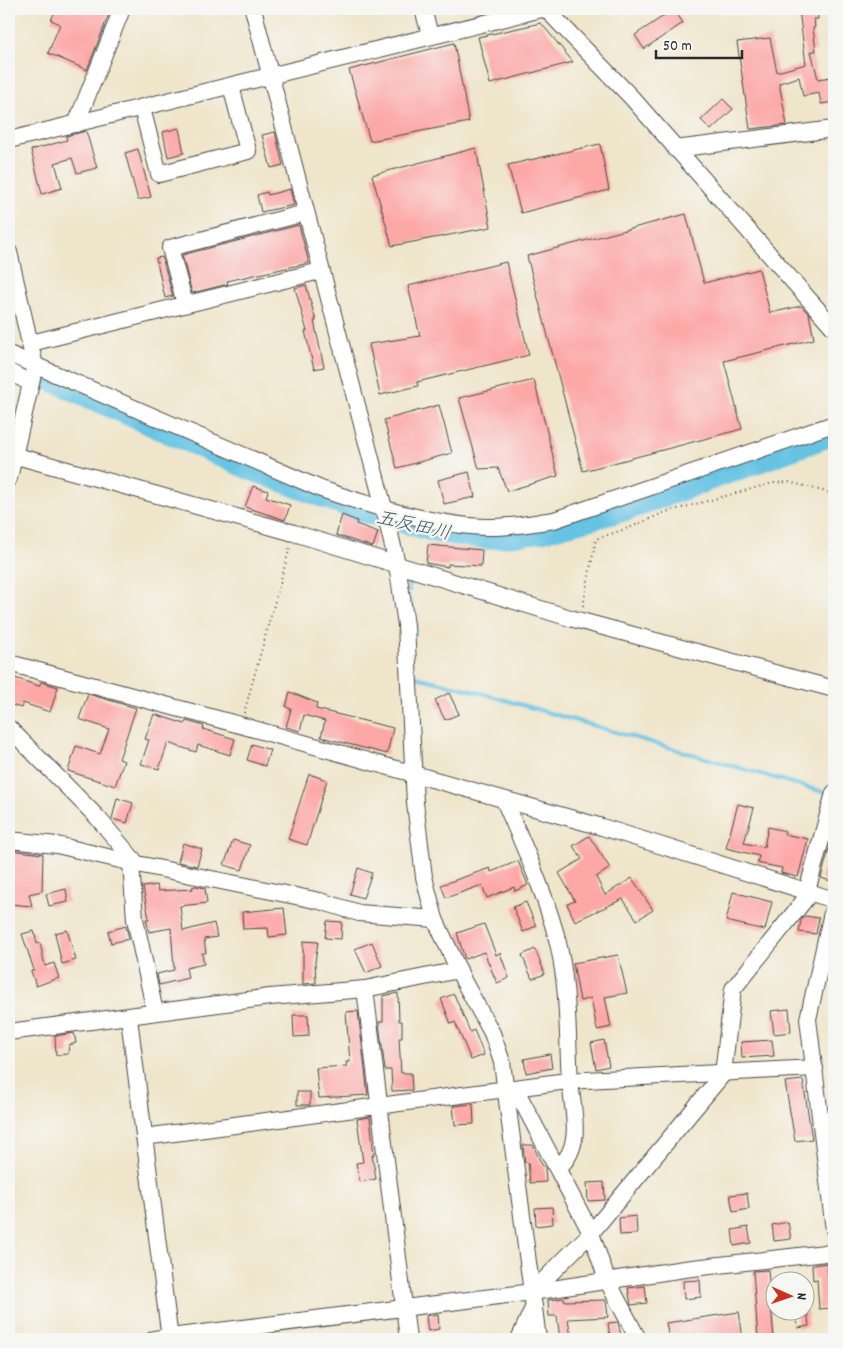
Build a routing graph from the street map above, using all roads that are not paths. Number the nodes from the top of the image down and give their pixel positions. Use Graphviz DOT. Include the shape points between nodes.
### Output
graph roads {
  1 [pos="122,9"];
  2 [pos="253,9"];
  3 [pos="424,9"];
  4 [pos="542,9"];
  5 [pos="546,9"];
  6 [pos="430,35"];
  7 [pos="270,76"];
  8 [pos="231,86"];
  9 [pos="142,108"];
  10 [pos="76,124"];
  11 [pos="834,129"];
  12 [pos="9,140"];
  13 [pos="675,149"];
  14 [pos="306,213"];
  15 [pos="9,252"];
  16 [pos="320,270"];
  17 [pos="184,304"];
  18 [pos="834,328"];
  19 [pos="31,342"];
  20 [pos="9,354"];
  21 [pos="9,372"];
  22 [pos="33,374"];
  23 [pos="834,424"];
  24 [pos="14,455"];
  25 [pos="9,478"];
  26 [pos="385,516"];
  27 [pos="403,566"];
  28 [pos="9,663"];
  29 [pos="834,689"];
  30 [pos="9,728"];
  31 [pos="414,775"];
  32 [pos="833,797"];
  33 [pos="504,800"];
  34 [pos="9,840"];
  35 [pos="134,864"];
  36 [pos="809,891"];
  37 [pos="834,900"];
  38 [pos="834,904"];
  39 [pos="435,919"];
  40 [pos="459,970"];
  41 [pos="365,989"];
  42 [pos="155,1012"];
  43 [pos="129,1018"];
  44 [pos="9,1032"];
  45 [pos="815,1068"];
  46 [pos="723,1074"];
  47 [pos="570,1080"];
  48 [pos="511,1089"];
  49 [pos="379,1106"];
  50 [pos="144,1137"];
  51 [pos="830,1150"];
  52 [pos="558,1168"];
  53 [pos="834,1230"];
  54 [pos="591,1233"];
  55 [pos="834,1252"];
  56 [pos="607,1280"];
  57 [pos="533,1299"];
  58 [pos="404,1308"];
  59 [pos="170,1338"];
  60 [pos="154,1339"];
  61 [pos="408,1339"];
  62 [pos="519,1339"];
  63 [pos="538,1339"];
  64 [pos="638,1339"];
  1 -- 10 [label="street"];
  2 -- 7 [label="street"];
  3 -- 6 [label="street"];
  4 -- 6 [label="street"];
  5 -- 13 [label="street" via="632,98"];
  6 -- 7 [label="street"];
  7 -- 8 [label="street"];
  7 -- 14 [label="street"];
  8 -- 9 [label="street"];
  8 -- 9 [label="street" via="248,151 159,174"];
  9 -- 10 [label="street"];
  10 -- 12 [label="street"];
  11 -- 13 [label="street"];
  13 -- 18 [label="street"];
  14 -- 16 [label="street"];
  14 -- 17 [label="street" via="170,248"];
  15 -- 19 [label="street"];
  16 -- 17 [label="street"];
  16 -- 26 [label="street"];
  17 -- 19 [label="street"];
  19 -- 22 [label="street"];
  20 -- 22 [label="street"];
  21 -- 22 [label="street"];
  22 -- 24 [label="street"];
  22 -- 26 [label="street"];
  23 -- 26 [label="street" via="554,520 485,527"];
  24 -- 25 [label="street"];
  24 -- 27 [label="street"];
  26 -- 27 [label="street"];
  27 -- 29 [label="street" via="580,621"];
  27 -- 31 [label="street"];
  28 -- 31 [label="street"];
  30 -- 35 [label="street" via="97,817"];
  31 -- 33 [label="street"];
  31 -- 39 [label="street" via="418,842"];
  32 -- 36 [label="street"];
  33 -- 36 [label="street"];
  33 -- 47 [label="street" via="556,936 569,1021"];
  34 -- 35 [label="street" via="57,845"];
  35 -- 39 [label="street" via="320,901 359,913"];
  35 -- 42 [label="street" via="135,919"];
  36 -- 37 [label="street"];
  36 -- 46 [label="street" via="733,989"];
  38 -- 45 [label="street" via="808,1019"];
  39 -- 40 [label="street"];
  40 -- 41 [label="street"];
  40 -- 48 [label="street" via="492,1033"];
  41 -- 42 [label="street"];
  41 -- 49 [label="street"];
  42 -- 43 [label="street"];
  43 -- 44 [label="street"];
  43 -- 50 [label="street"];
  45 -- 46 [label="street"];
  45 -- 51 [label="street"];
  46 -- 47 [label="street"];
  46 -- 54 [label="street"];
  47 -- 48 [label="street"];
  47 -- 52 [label="street" via="576,1130 568,1160"];
  48 -- 49 [label="street"];
  48 -- 52 [label="street"];
  48 -- 57 [label="street"];
  49 -- 50 [label="street"];
  49 -- 58 [label="street"];
  50 -- 59 [label="street"];
  51 -- 53 [label="street"];
  52 -- 54 [label="street"];
  54 -- 56 [label="street"];
  54 -- 57 [label="street"];
  55 -- 56 [label="street"];
  56 -- 57 [label="street"];
  56 -- 64 [label="street"];
  57 -- 58 [label="street"];
  57 -- 62 [label="street"];
  57 -- 63 [label="street"];
  58 -- 59 [label="street"];
  58 -- 61 [label="street"];
  59 -- 60 [label="street"];
}
